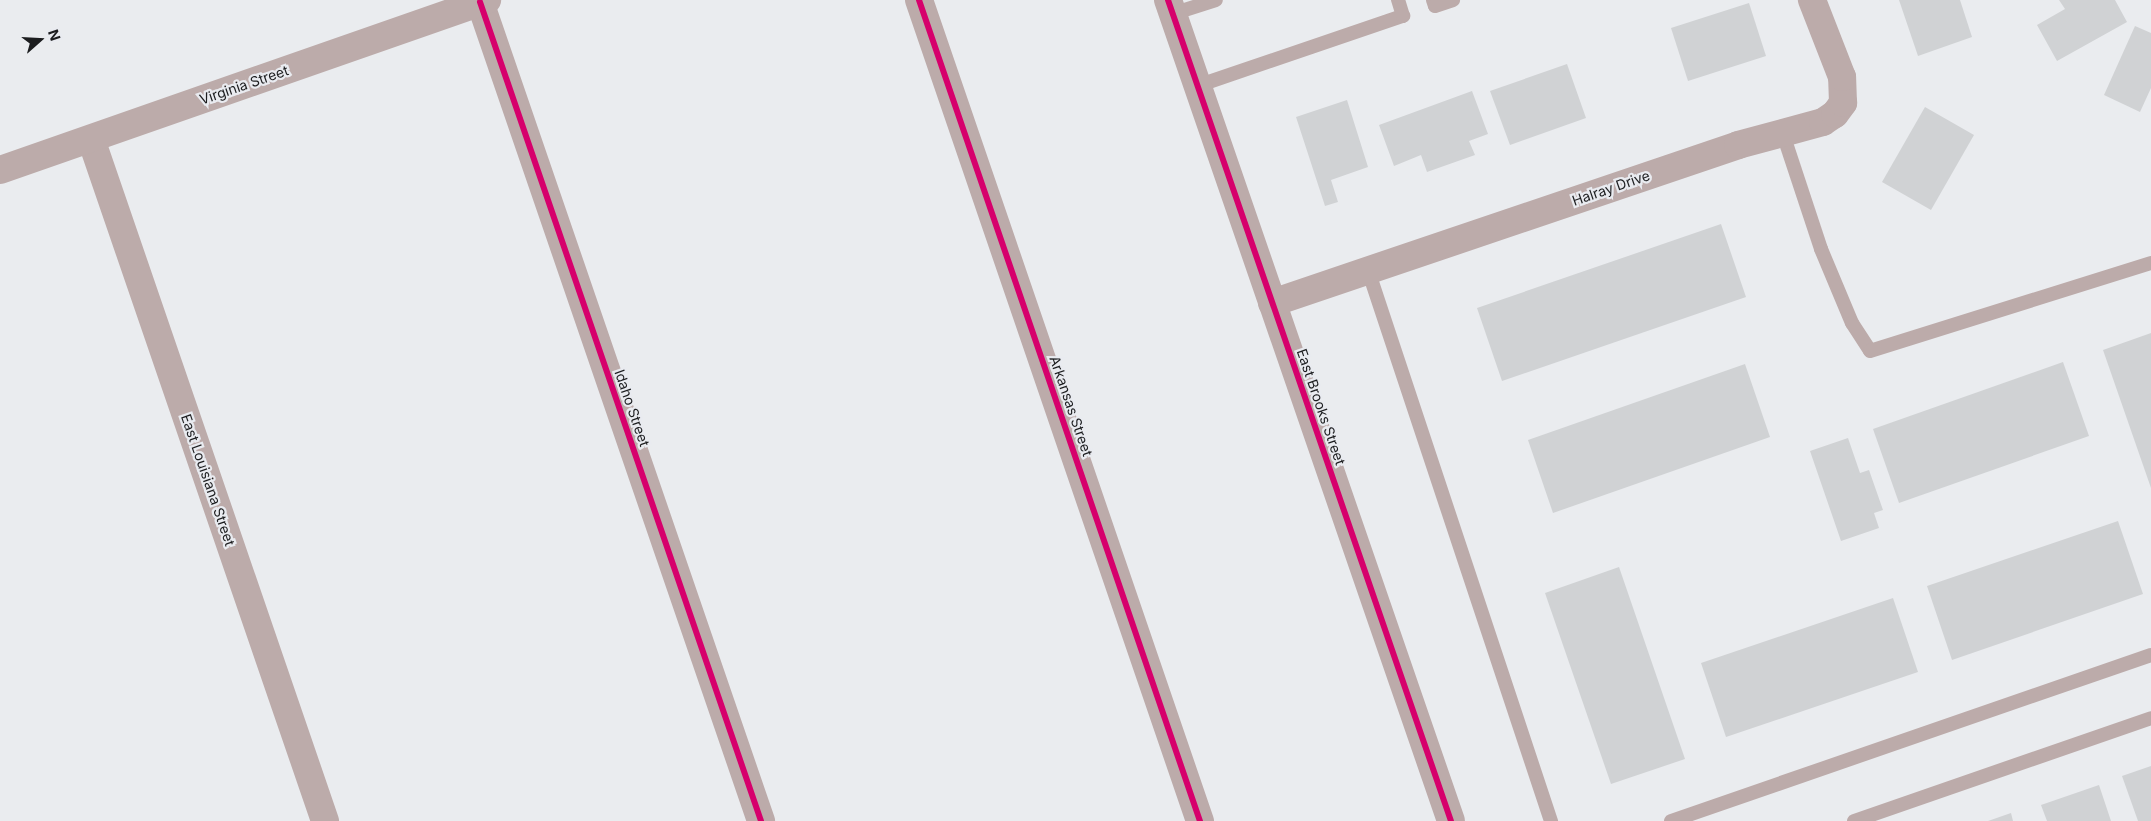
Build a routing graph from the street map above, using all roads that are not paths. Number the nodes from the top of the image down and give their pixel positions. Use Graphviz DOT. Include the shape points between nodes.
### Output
graph roads {
  1 [pos="919,0"];
  2 [pos="1216,0"];
  3 [pos="1398,0"];
  4 [pos="1433,0"];
  5 [pos="1453,0"];
  6 [pos="1812,0"];
  7 [pos="484,1"];
  8 [pos="1170,7"];
  9 [pos="1197,86"];
  10 [pos="1783,134"];
  11 [pos="91,139"];
  12 [pos="0,170"];
  13 [pos="2151,263"];
  14 [pos="1368,270"];
  15 [pos="1272,304"];
  16 [pos="2151,655"];
  17 [pos="2151,718"];
  18 [pos="325,821"];
  19 [pos="761,821"];
  20 [pos="1200,821"];
  21 [pos="1451,821"];
  22 [pos="1551,821"];
  23 [pos="1671,821"];
  24 [pos="1854,821"];
  1 -- 20 [label="street, Arkansas Street"];
  2 -- 8 [label="lane"];
  3 -- 9 [label="lane" via="1403,16"];
  4 -- 5 [label="lane" via="1435,6"];
  6 -- 10 [label="street, Halray Drive" via="1842,77 1843,103 1823,122"];
  7 -- 11 [label="street, Virginia Street"];
  7 -- 19 [label="street, Idaho Street"];
  8 -- 9 [label="street, East Brooks Street"];
  9 -- 15 [label="street, East Brooks Street"];
  10 -- 13 [label="lane" via="1821,249 1852,323 1870,351"];
  10 -- 14 [label="street, Halray Drive" via="1738,145"];
  11 -- 12 [label="street, Virginia Street"];
  11 -- 18 [label="street, East Louisiana Street"];
  14 -- 15 [label="street, Halray Drive"];
  14 -- 22 [label="lane"];
  15 -- 21 [label="street, East Brooks Street"];
  16 -- 23 [label="lane"];
  17 -- 24 [label="lane"];
}
